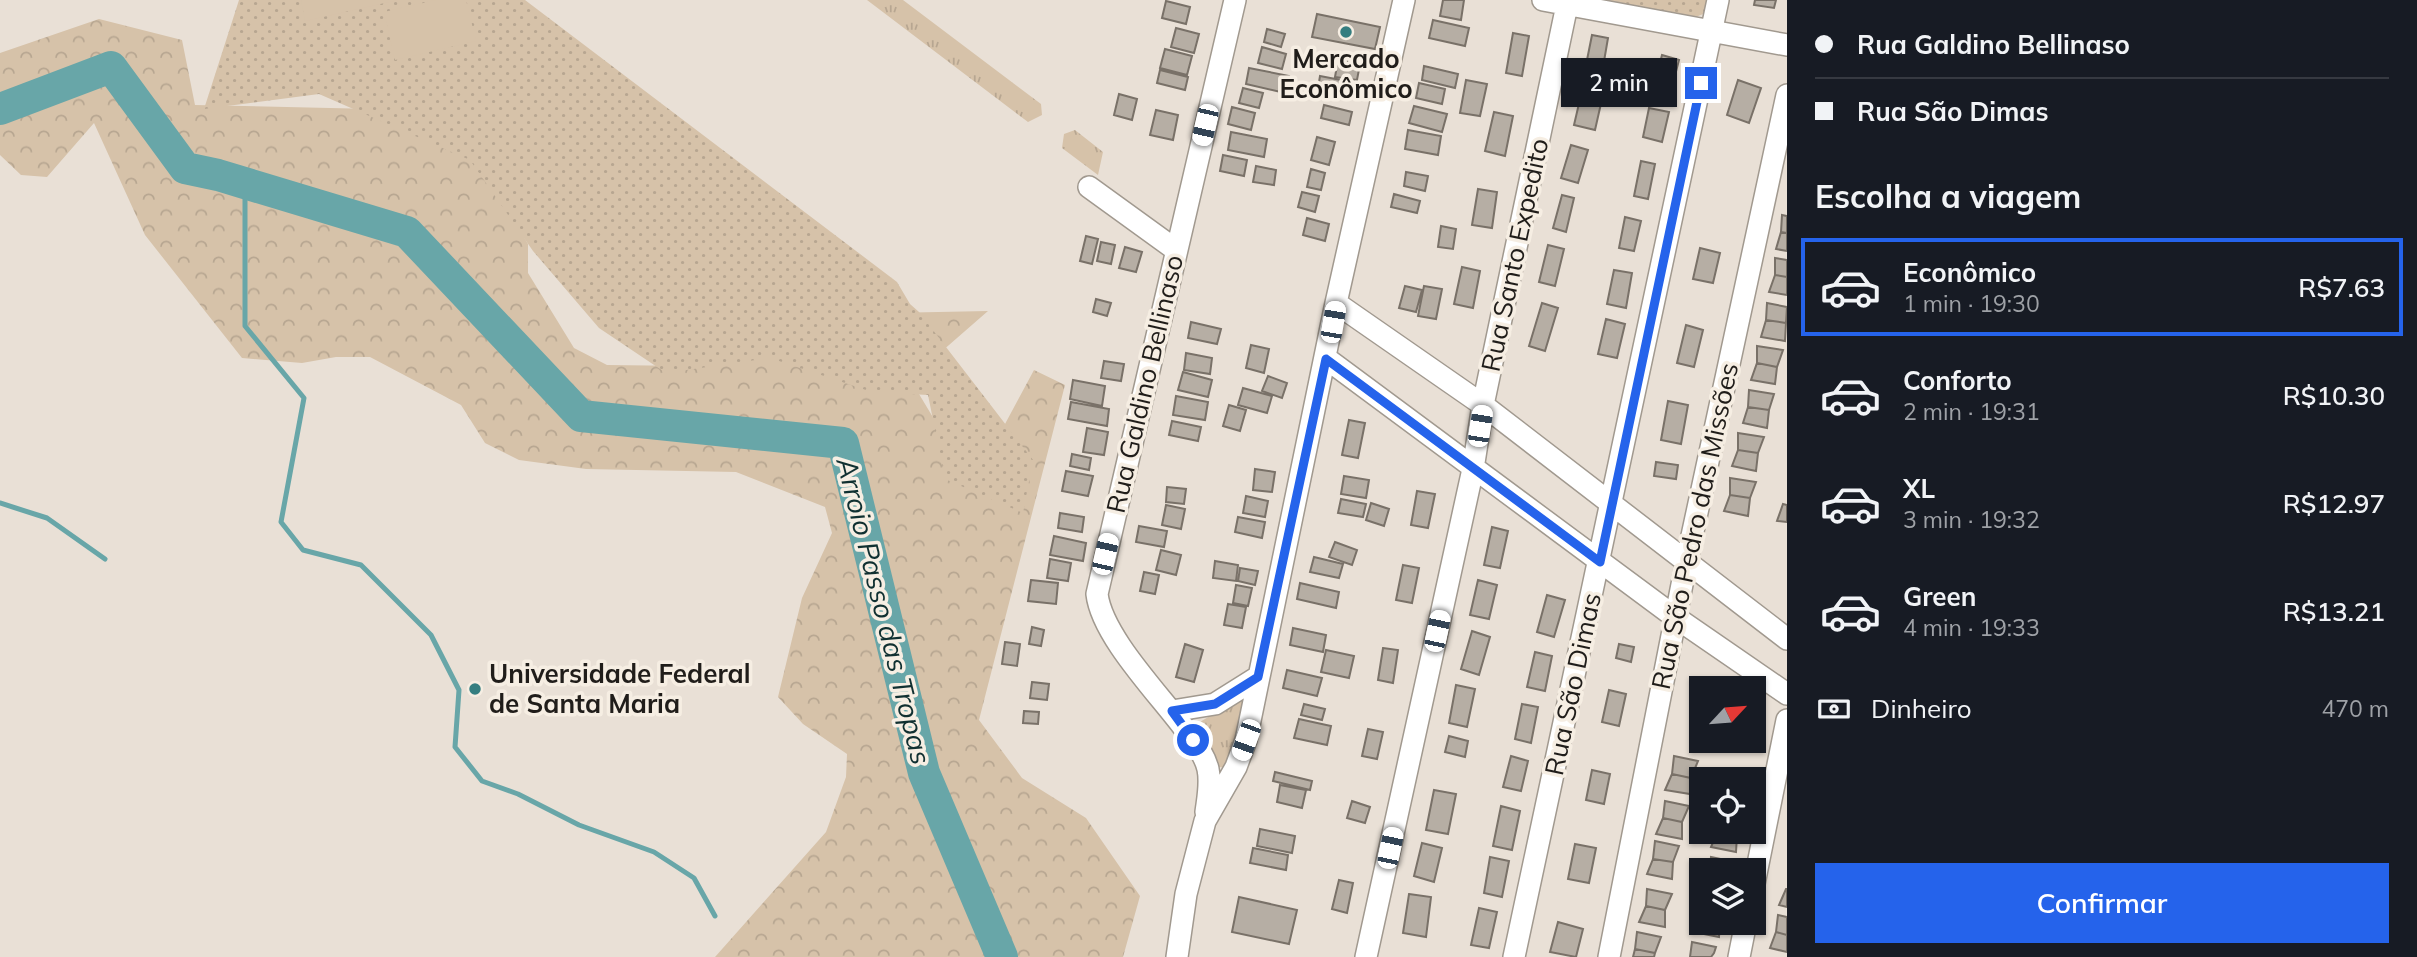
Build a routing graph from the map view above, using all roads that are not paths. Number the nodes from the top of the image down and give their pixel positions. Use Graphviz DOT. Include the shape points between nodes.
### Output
graph roads {
  1 [pos="1235,0"];
  2 [pos="1404,0"];
  3 [pos="1543,0"];
  4 [pos="1718,0"];
  5 [pos="1567,5"];
  6 [pos="1712,30"];
  7 [pos="1787,45"];
  8 [pos="1787,95"];
  9 [pos="1089,187"];
  10 [pos="1176,250"];
  11 [pos="1336,303"];
  12 [pos="1326,359"];
  13 [pos="1483,405"];
  14 [pos="1473,469"];
  15 [pos="1612,503"];
  16 [pos="1687,559"];
  17 [pos="1600,562"];
  18 [pos="1675,617"];
  19 [pos="1787,639"];
  20 [pos="1258,677"];
  21 [pos="1787,694"];
  22 [pos="1172,711"];
  23 [pos="1787,720"];
  24 [pos="1209,773"];
  25 [pos="1232,775"];
  26 [pos="1205,821"];
  27 [pos="1759,858"];
  28 [pos="1743,935"];
  29 [pos="1184,956"];
  30 [pos="1366,957"];
  31 [pos="1514,957"];
  32 [pos="1609,957"];
  33 [pos="1738,957"];
  1 -- 10 [label="street, Rua Galdino Bellinaso"];
  2 -- 11 [label="street"];
  3 -- 5 [label="street"];
  4 -- 6 [label="street, Rua São Dimas"];
  5 -- 6 [label="street"];
  5 -- 13 [label="street, Rua Santo Expedito"];
  6 -- 7 [label="street"];
  6 -- 15 [label="street, Rua São Dimas"];
  8 -- 16 [label="street, Rua São Pedro das Missões"];
  9 -- 10 [label="street"];
  10 -- 22 [label="street, Rua Galdino Bellinaso" via="1097,594 1099,610 1111,631"];
  11 -- 12 [label="street"];
  11 -- 13 [label="street"];
  12 -- 14 [label="street"];
  12 -- 20 [label="street"];
  13 -- 14 [label="street, Rua Santo Expedito"];
  13 -- 15 [label="street"];
  14 -- 17 [label="street"];
  14 -- 30 [label="street, Rua Santo Expedito"];
  15 -- 16 [label="street"];
  15 -- 17 [label="street, Rua São Dimas"];
  16 -- 18 [label="street, Rua São Pedro das Missões"];
  16 -- 19 [label="street"];
  17 -- 18 [label="street"];
  17 -- 31 [label="street, Rua São Dimas"];
  18 -- 21 [label="street"];
  18 -- 32 [label="street, Rua São Pedro das Missões"];
  20 -- 22 [label="street" via="1215,704"];
  20 -- 25 [label="street" via="1246,740"];
  22 -- 24 [label="street, Rua Galdino Bellinaso"];
  23 -- 27 [label="street"];
  24 -- 25 [label="street"];
  24 -- 26 [label="street"];
  25 -- 26 [label="street"];
  26 -- 29 [label="street" via="1186,894"];
  28 -- 33 [label="street"];
}
